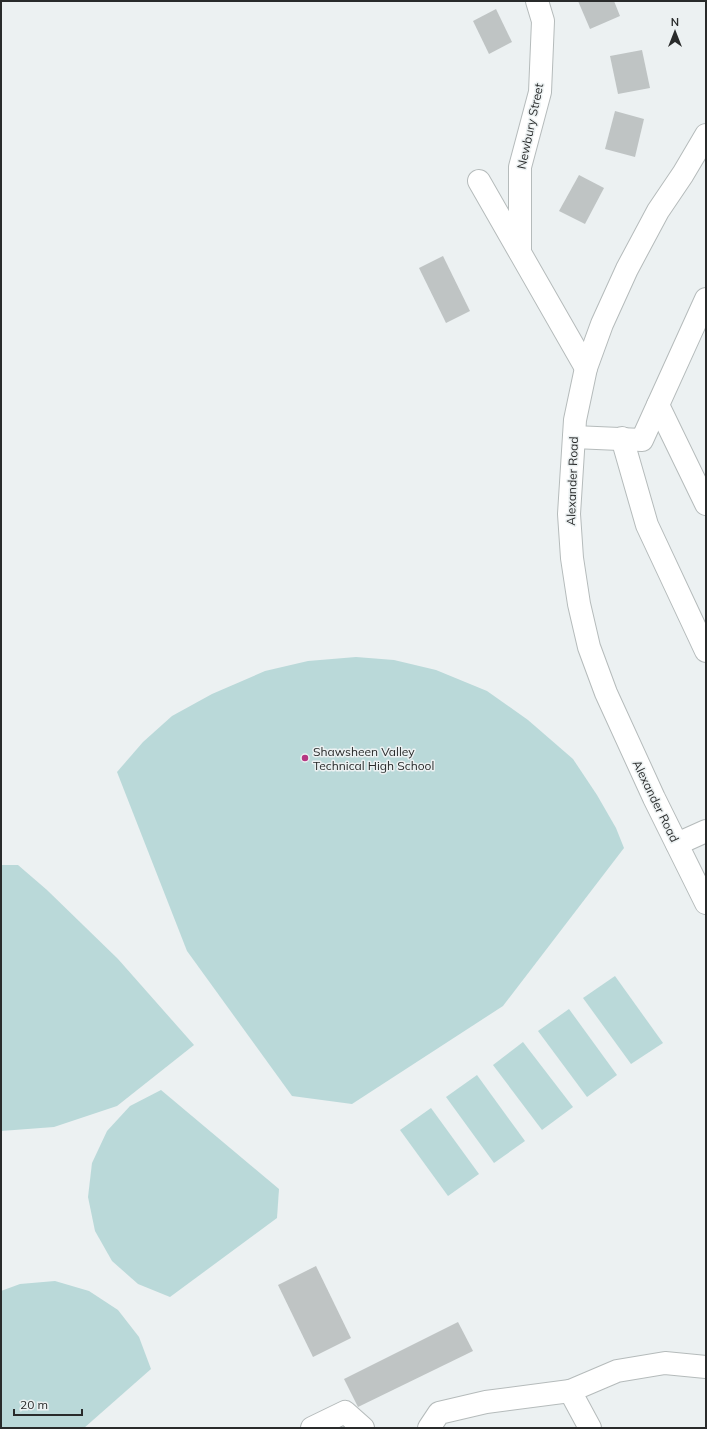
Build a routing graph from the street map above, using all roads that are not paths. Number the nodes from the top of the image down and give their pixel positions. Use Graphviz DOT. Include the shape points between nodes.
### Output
graph roads {
  1 [pos="537,1"];
  2 [pos="706,135"];
  3 [pos="479,181"];
  4 [pos="520,252"];
  5 [pos="706,299"];
  6 [pos="586,368"];
  7 [pos="658,405"];
  8 [pos="574,437"];
  9 [pos="622,438"];
  10 [pos="706,504"];
  11 [pos="706,651"];
  12 [pos="706,831"];
  13 [pos="677,844"];
  14 [pos="706,903"];
  15 [pos="706,1366"];
  16 [pos="570,1391"];
  17 [pos="312,1428"];
  18 [pos="363,1428"];
  19 [pos="429,1428"];
  20 [pos="590,1428"];
  1 -- 4 [label="street, Newbury Street" via="543,21 540,92 520,167"];
  2 -- 6 [label="street, Alexander Road" via="658,211 627,269 602,324"];
  3 -- 4 [label="street, Newbury Street"];
  4 -- 6 [label="street, Newbury Street"];
  5 -- 7 [label="street"];
  6 -- 8 [label="street, Alexander Road"];
  7 -- 9 [label="street" via="642,440"];
  7 -- 10 [label="street"];
  8 -- 9 [label="street"];
  8 -- 13 [label="street, Alexander Road" via="569,514 572,558 589,647 606,693"];
  9 -- 11 [label="street" via="647,525"];
  12 -- 13 [label="street"];
  13 -- 14 [label="street, Alexander Road"];
  15 -- 16 [label="street" via="665,1363 617,1371"];
  16 -- 19 [label="street" via="486,1402 439,1413"];
  16 -- 20 [label="street"];
  17 -- 18 [label="street" via="345,1412"];
}
